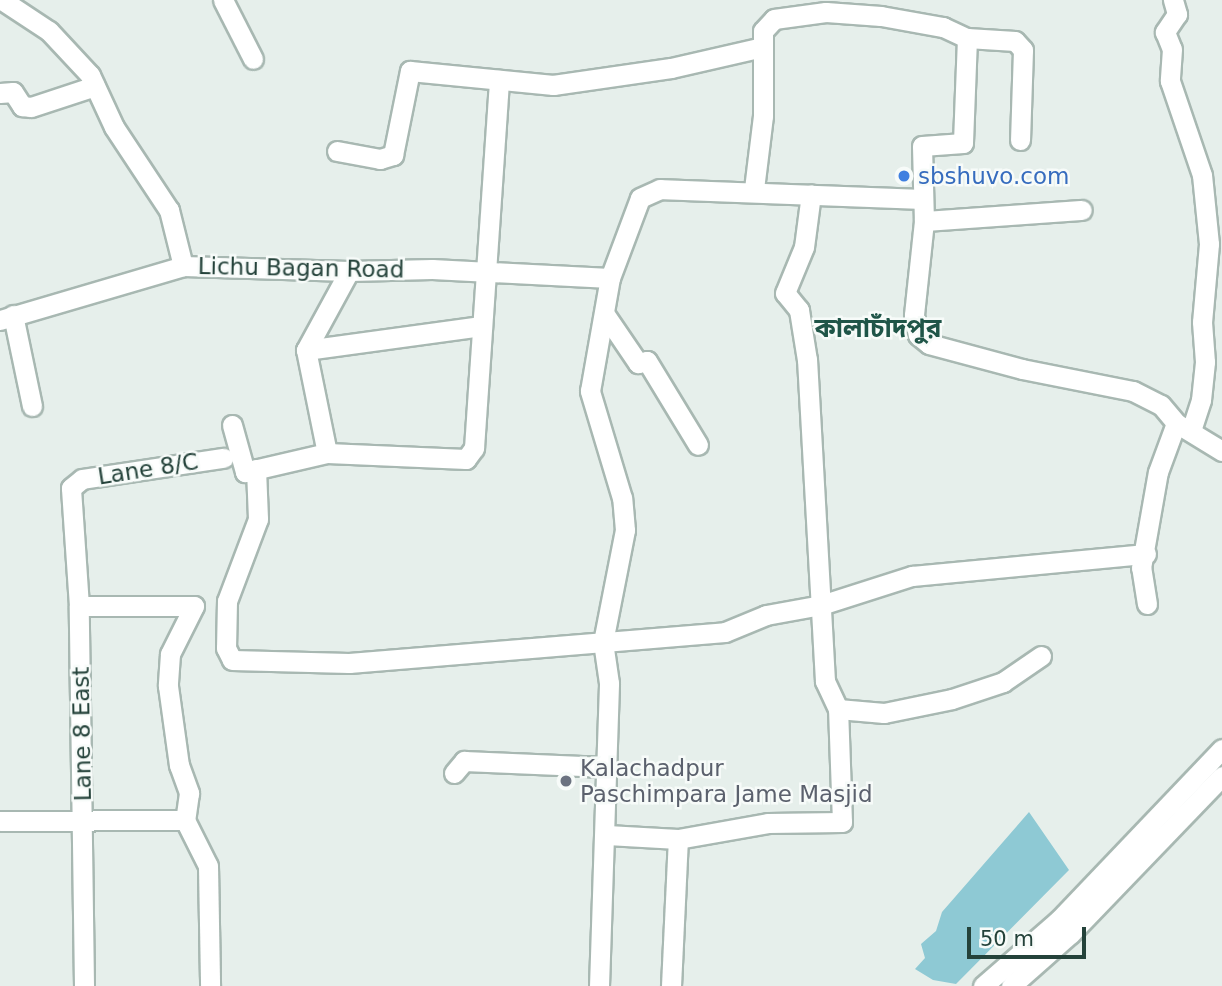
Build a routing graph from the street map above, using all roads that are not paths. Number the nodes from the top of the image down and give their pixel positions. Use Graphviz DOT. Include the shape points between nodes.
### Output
graph roads {
  1 [pos="2,0"];
  2 [pos="223,0"];
  3 [pos="1173,0"];
  4 [pos="882,8"];
  5 [pos="967,38"];
  6 [pos="763,47"];
  7 [pos="253,59"];
  8 [pos="499,80"];
  9 [pos="95,86"];
  10 [pos="0,93"];
  11 [pos="1020,140"];
  12 [pos="337,151"];
  13 [pos="754,189"];
  14 [pos="811,194"];
  15 [pos="920,199"];
  16 [pos="1082,210"];
  17 [pos="924,221"];
  18 [pos="183,265"];
  19 [pos="349,271"];
  20 [pos="485,274"];
  21 [pos="610,278"];
  22 [pos="606,316"];
  23 [pos="7,317"];
  24 [pos="481,326"];
  25 [pos="306,350"];
  26 [pos="32,406"];
  27 [pos="232,425"];
  28 [pos="1184,427"];
  29 [pos="698,445"];
  30 [pos="1222,451"];
  31 [pos="327,453"];
  32 [pos="223,458"];
  33 [pos="256,469"];
  34 [pos="74,482"];
  35 [pos="1146,554"];
  36 [pos="1147,604"];
  37 [pos="821,605"];
  38 [pos="79,606"];
  39 [pos="603,642"];
  40 [pos="1041,656"];
  41 [pos="838,709"];
  42 [pos="1222,749"];
  43 [pos="606,767"];
  44 [pos="454,773"];
  45 [pos="1222,776"];
  46 [pos="186,820"];
  47 [pos="0,821"];
  48 [pos="84,821"];
  49 [pos="607,835"];
  50 [pos="678,839"];
  51 [pos="84,986"];
  52 [pos="210,986"];
  53 [pos="599,986"];
  54 [pos="671,986"];
  55 [pos="983,986"];
  56 [pos="1011,986"];
  1 -- 9 [label="street" via="72,51"];
  2 -- 7 [label="street"];
  3 -- 28 [label="street" via="1177,14 1165,32 1172,49 1170,81 1202,175 1209,244 1202,322 1204,375"];
  4 -- 5 [label="street"];
  4 -- 6 [label="street" via="774,19 763,31"];
  5 -- 11 [label="street" via="1015,41 1023,50"];
  5 -- 15 [label="street" via="963,143 922,146"];
  6 -- 8 [label="street" via="671,68 553,85"];
  6 -- 13 [label="street" via="763,116"];
  8 -- 12 [label="street" via="410,71 393,155 380,159"];
  8 -- 20 [label="street"];
  9 -- 10 [label="street" via="32,107 22,106 13,92"];
  9 -- 18 [label="street" via="114,128 169,210"];
  13 -- 14 [label="street"];
  13 -- 21 [label="street" via="660,188 640,198"];
  14 -- 15 [label="street"];
  14 -- 37 [label="street" via="804,247 785,293 799,310 807,360"];
  15 -- 17 [label="street"];
  16 -- 17 [label="street"];
  17 -- 28 [label="street" via="914,315 918,335 929,344 1133,391 1161,405"];
  18 -- 19 [label="street, Lichu Bagan Road"];
  18 -- 23 [label="street, Lichu Bagan Road"];
  19 -- 20 [label="street, Lichu Bagan Road" via="432,269"];
  19 -- 25 [label="street"];
  20 -- 21 [label="street, Lichu Bagan Road"];
  20 -- 24 [label="street"];
  21 -- 22 [label="street"];
  22 -- 29 [label="street" via="638,363 648,361 657,385"];
  22 -- 39 [label="street" via="590,391 622,498 625,530"];
  23 -- 26 [label="street"];
  24 -- 25 [label="street"];
  24 -- 31 [label="street" via="474,448 466,459"];
  25 -- 31 [label="street"];
  27 -- 33 [label="street" via="245,472"];
  28 -- 30 [label="street"];
  28 -- 35 [label="street" via="1158,472"];
  31 -- 33 [label="street"];
  32 -- 34 [label="street, Lane 8/C"];
  33 -- 39 [label="street" via="258,519 227,601 226,648 232,660 349,663"];
  34 -- 38 [label="street, Lane 8 East"];
  35 -- 36 [label="street" via="1141,568"];
  35 -- 37 [label="street" via="912,576"];
  37 -- 39 [label="street" via="766,615 725,632"];
  37 -- 41 [label="street" via="825,681"];
  38 -- 46 [label="street" via="194,606 170,654 168,685 179,765 189,793"];
  38 -- 48 [label="street, Lane 8 East"];
  39 -- 43 [label="street" via="609,683"];
  40 -- 41 [label="street" via="1003,682 952,699 884,713"];
  41 -- 50 [label="street" via="842,822 768,823"];
  42 -- 55 [label="street" via="1059,920"];
  43 -- 44 [label="street" via="464,761"];
  43 -- 49 [label="street"];
  45 -- 56 [label="street" via="1070,934"];
  46 -- 48 [label="street"];
  46 -- 52 [label="street" via="208,866"];
  47 -- 48 [label="street"];
  48 -- 51 [label="street, Lane 8 East"];
  49 -- 50 [label="street"];
  49 -- 53 [label="street"];
  50 -- 54 [label="street"];
}
